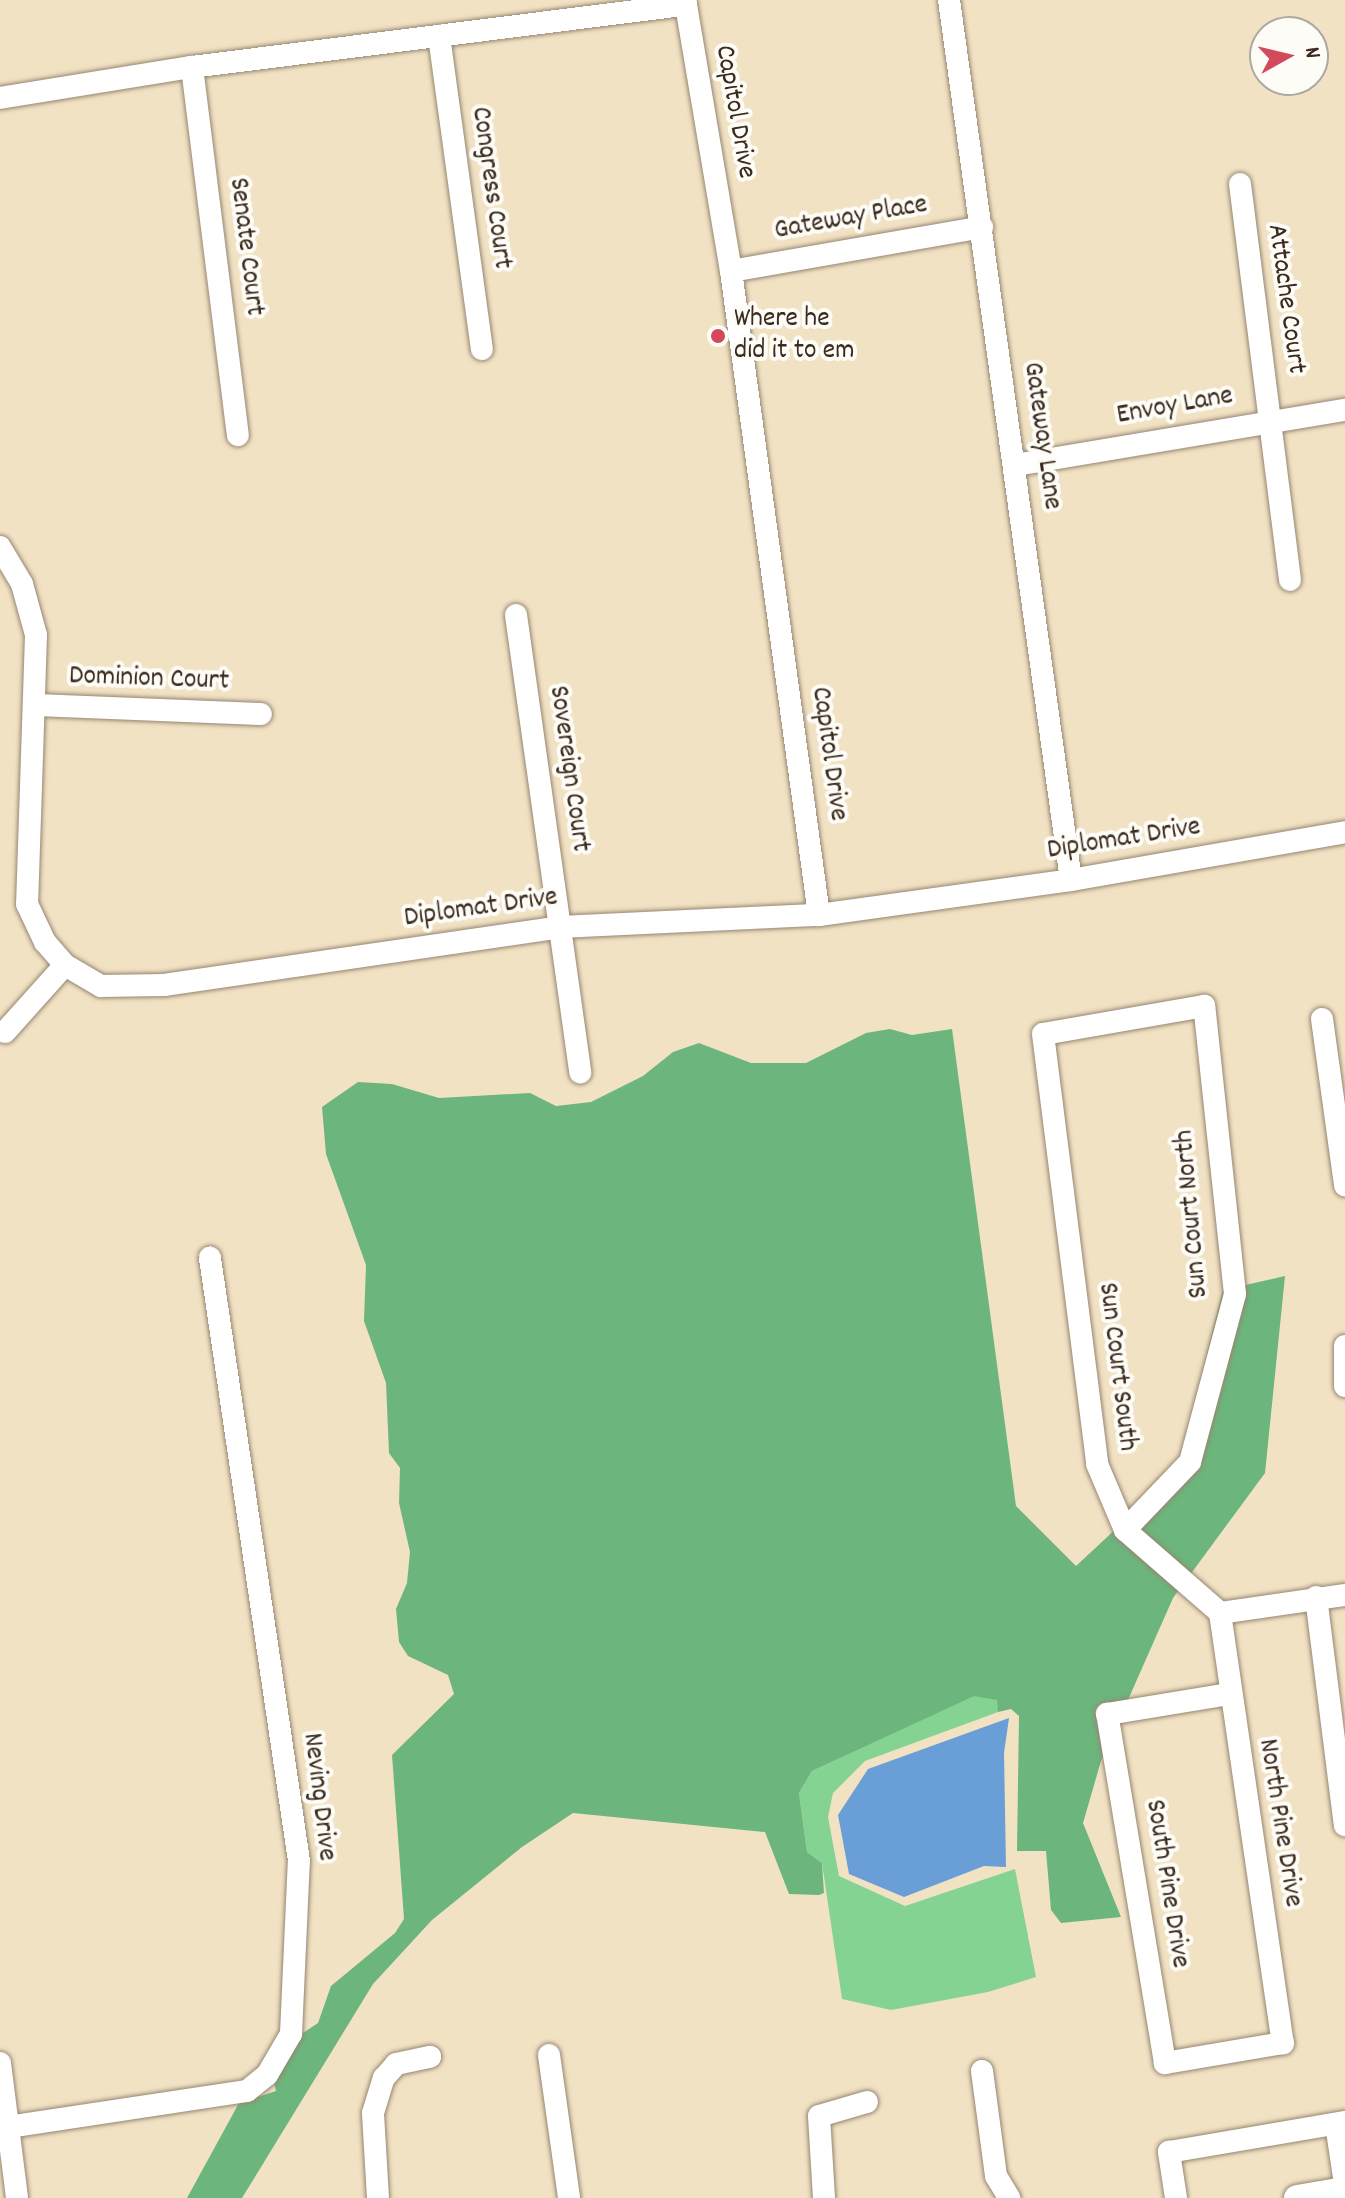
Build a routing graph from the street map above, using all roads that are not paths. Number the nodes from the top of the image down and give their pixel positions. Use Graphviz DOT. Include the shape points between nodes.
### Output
graph roads {
  1 [pos="949,0"];
  2 [pos="439,36"];
  3 [pos="192,67"];
  4 [pos="0,98"];
  5 [pos="1240,184"];
  6 [pos="982,227"];
  7 [pos="731,271"];
  8 [pos="482,349"];
  9 [pos="1345,410"];
  10 [pos="1271,421"];
  11 [pos="238,435"];
  12 [pos="1015,465"];
  13 [pos="0,547"];
  14 [pos="1290,580"];
  15 [pos="516,615"];
  16 [pos="35,705"];
  17 [pos="261,714"];
  18 [pos="1345,832"];
  19 [pos="1071,880"];
  20 [pos="819,915"];
  21 [pos="560,927"];
  22 [pos="65,965"];
  23 [pos="1322,1019"];
  24 [pos="5,1032"];
  25 [pos="1043,1034"];
  26 [pos="580,1073"];
  27 [pos="1342,1128"];
  28 [pos="1345,1185"];
  29 [pos="210,1258"];
  30 [pos="1345,1346"];
  31 [pos="1345,1386"];
  32 [pos="1125,1530"];
  33 [pos="1345,1595"];
  34 [pos="1316,1597"];
  35 [pos="1220,1613"];
  36 [pos="1229,1694"];
  37 [pos="1345,1825"];
  38 [pos="549,2055"];
  39 [pos="430,2057"];
  40 [pos="0,2063"];
  41 [pos="1165,2063"];
  42 [pos="982,2071"];
  43 [pos="867,2102"];
  44 [pos="1340,2123"];
  45 [pos="8,2127"];
  46 [pos="1345,2184"];
  47 [pos="1345,2190"];
  48 [pos="17,2198"];
  49 [pos="378,2198"];
  50 [pos="569,2198"];
  51 [pos="824,2198"];
  52 [pos="1009,2198"];
  53 [pos="1176,2198"];
  54 [pos="1297,2198"];
  1 -- 6 [label="street, Gateway Lane"];
  2 -- 3 [label="street, Capitol Drive"];
  2 -- 7 [label="street, Capitol Drive" via="686,5"];
  2 -- 8 [label="street, Congress Court"];
  3 -- 4 [label="street, Capitol Drive"];
  3 -- 11 [label="street, Senate Court"];
  5 -- 10 [label="street, Attache Court"];
  6 -- 7 [label="street, Gateway Place"];
  6 -- 12 [label="street, Gateway Lane"];
  7 -- 20 [label="street, Capitol Drive"];
  9 -- 10 [label="street, Envoy Lane"];
  10 -- 12 [label="street, Envoy Lane"];
  10 -- 14 [label="street, Attache Court"];
  12 -- 19 [label="street, Gateway Lane"];
  13 -- 16 [label="street, Diplomat Drive" via="33,615"];
  15 -- 21 [label="street, Sovereign Court"];
  16 -- 17 [label="street, Dominion Court"];
  16 -- 22 [label="street, Diplomat Drive" via="27,904 45,942"];
  18 -- 19 [label="street, Diplomat Drive"];
  19 -- 20 [label="street, Diplomat Drive"];
  20 -- 21 [label="street, Diplomat Drive"];
  21 -- 22 [label="street, Diplomat Drive" via="164,985 101,986"];
  21 -- 26 [label="street, Sovereign Court"];
  22 -- 24 [label="street"];
  23 -- 27 [label="street"];
  25 -- 32 [label="street, Sun Court South" via="1097,1464"];
  25 -- 32 [label="street, Sun Court North" via="1204,1006 1235,1294 1190,1462"];
  27 -- 28 [label="street"];
  29 -- 45 [label="street, Neving Drive" via="299,1861 291,2034 267,2075 247,2091"];
  30 -- 31 [label="street"];
  32 -- 35 [label="street, Sun Court South"];
  33 -- 34 [label="street"];
  34 -- 35 [label="street"];
  34 -- 37 [label="street"];
  35 -- 36 [label="street, North Pine Drive"];
  36 -- 41 [label="street, North Pine Drive" via="1283,2043"];
  36 -- 41 [label="street, South Pine Drive" via="1107,1714"];
  38 -- 50 [label="street"];
  39 -- 49 [label="street" via="396,2064 384,2078 373,2113"];
  40 -- 45 [label="street"];
  42 -- 52 [label="street" via="996,2176"];
  43 -- 51 [label="street" via="819,2116"];
  44 -- 46 [label="street"];
  44 -- 53 [label="street" via="1169,2152"];
  45 -- 48 [label="street"];
  47 -- 54 [label="main road"];
}
